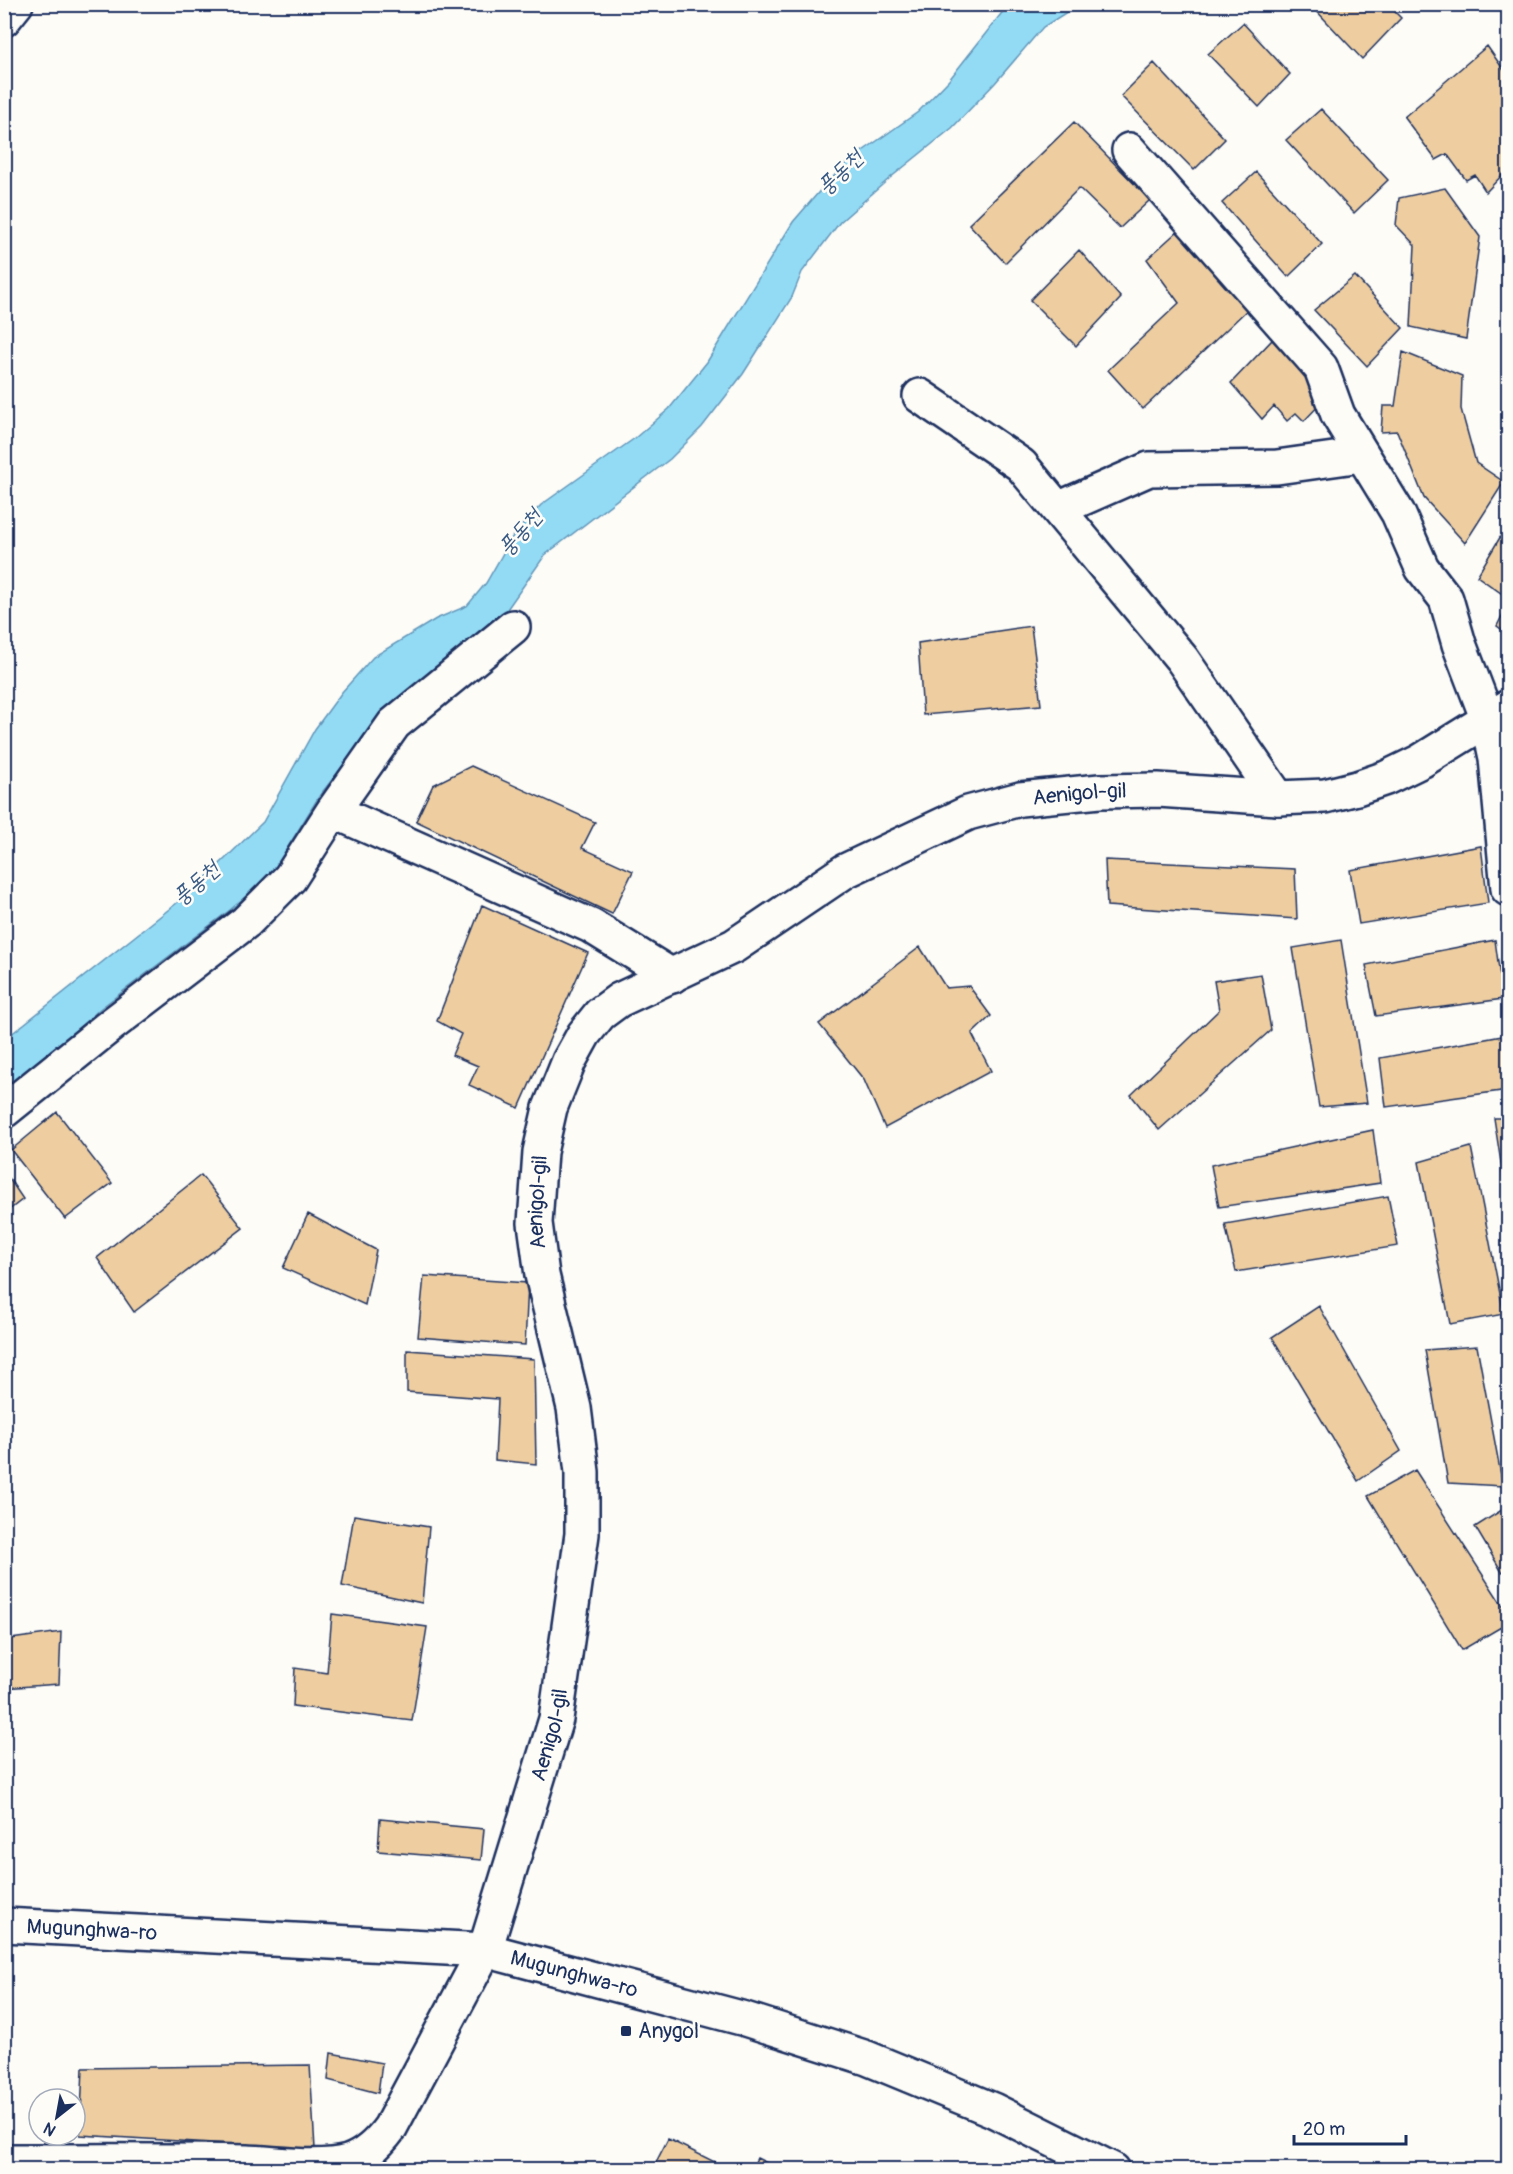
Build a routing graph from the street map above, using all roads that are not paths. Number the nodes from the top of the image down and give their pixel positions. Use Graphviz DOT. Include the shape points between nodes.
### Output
graph roads {
  1 [pos="16,4"];
  2 [pos="4,19"];
  3 [pos="1129,150"];
  4 [pos="920,396"];
  5 [pos="1362,455"];
  6 [pos="1058,509"];
  7 [pos="513,627"];
  8 [pos="1498,713"];
  9 [pos="1278,798"];
  10 [pos="333,811"];
  11 [pos="1509,890"];
  12 [pos="672,976"];
  13 [pos="4,1111"];
  14 [pos="4,1925"];
  15 [pos="485,1950"];
  16 [pos="4,2161"];
  17 [pos="366,2162"];
  18 [pos="1113,2169"];
  1 -- 2 [label="street"];
  3 -- 5 [label="street" via="1321,368 1338,415"];
  4 -- 6 [label="street" via="1021,465"];
  5 -- 6 [label="street" via="1277,467 1149,469"];
  5 -- 8 [label="street" via="1398,513 1422,568 1446,599 1460,644"];
  6 -- 9 [label="street" via="1182,659"];
  7 -- 10 [label="street" via="394,724"];
  8 -- 9 [label="street, Aenigol-gil" via="1386,778 1324,796"];
  8 -- 11 [label="street" via="1497,769"];
  9 -- 12 [label="street, Aenigol-gil" via="1158,790 1100,791 1020,799 968,813 845,871 753,934"];
  10 -- 12 [label="street" via="591,926"];
  10 -- 13 [label="street" via="290,878 246,922"];
  12 -- 15 [label="street, Aenigol-gil" via="619,1000 600,1014 584,1034 550,1108 540,1152 535,1223 542,1275 578,1433 582,1534 556,1719"];
  14 -- 15 [label="street, Mugunghwa-ro"];
  15 -- 17 [label="street, Aenigol-gil" via="390,2128"];
  15 -- 18 [label="street, Mugunghwa-ro" via="745,2019 867,2058 993,2110"];
  16 -- 17 [label="street, Aenigol-gil" via="328,2165"];
}
